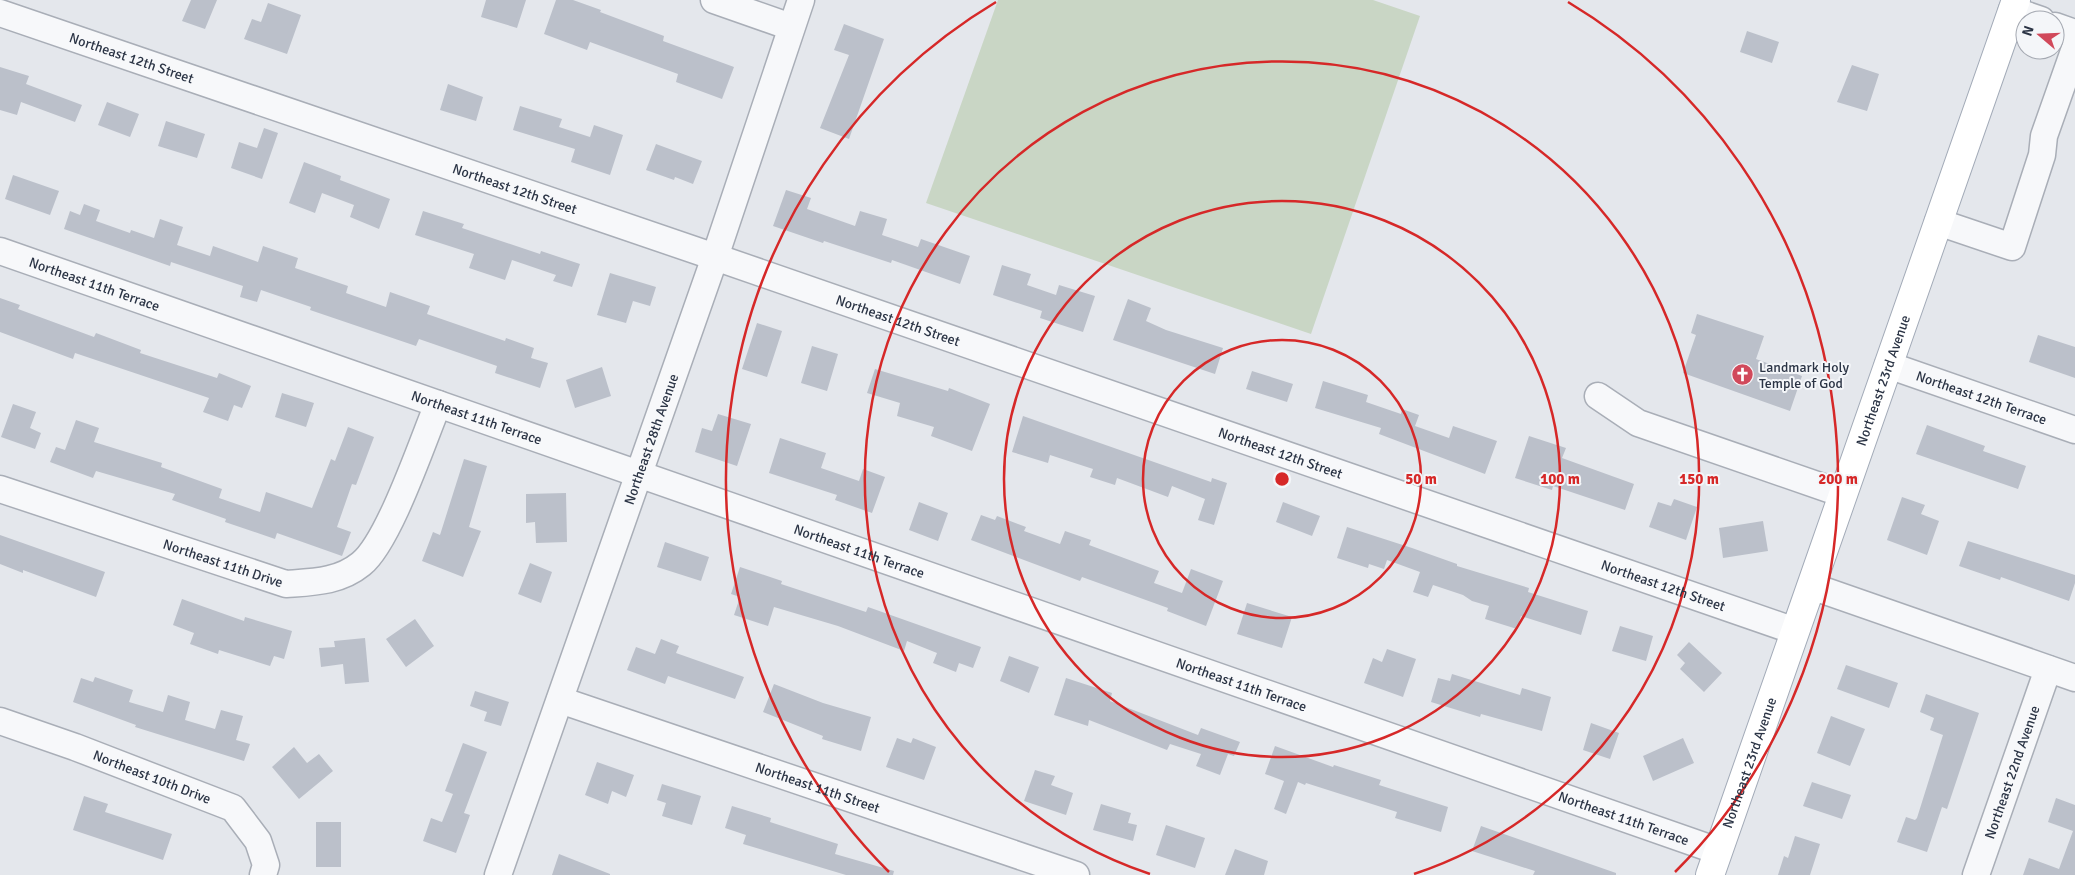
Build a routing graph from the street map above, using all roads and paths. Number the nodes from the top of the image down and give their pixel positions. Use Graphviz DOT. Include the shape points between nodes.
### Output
graph roads {
  1 [pos="714,0"];
  2 [pos="801,0"];
  3 [pos="2014,5"];
  4 [pos="0,13"];
  5 [pos="791,28"];
  6 [pos="2075,48"];
  7 [pos="1938,222"];
  8 [pos="0,251"];
  9 [pos="715,257"];
  10 [pos="1888,365"];
  11 [pos="1598,396"];
  12 [pos="438,404"];
  13 [pos="2075,430"];
  14 [pos="638,474"];
  15 [pos="0,489"];
  16 [pos="1843,494"];
  17 [pos="1811,586"];
  18 [pos="1795,631"];
  19 [pos="2048,669"];
  20 [pos="2075,678"];
  21 [pos="560,700"];
  22 [pos="0,721"];
  23 [pos="1714,863"];
  24 [pos="263,875"];
  25 [pos="498,875"];
  26 [pos="1076,875"];
  27 [pos="1976,875"];
  1 -- 5 [label="street"];
  2 -- 5 [label="street, Northeast 28th Avenue"];
  3 -- 7 [label="main road, Northeast 23rd Avenue"];
  4 -- 9 [label="street, Northeast 12th Street"];
  5 -- 9 [label="street, Northeast 28th Avenue"];
  6 -- 7 [label="street" via="2044,136 2042,155 2012,247"];
  7 -- 10 [label="main road, Northeast 23rd Avenue"];
  8 -- 12 [label="street, Northeast 11th Terrace"];
  9 -- 14 [label="street, Northeast 28th Avenue"];
  9 -- 18 [label="street, Northeast 12th Street"];
  10 -- 13 [label="street, Northeast 12th Terrace"];
  10 -- 16 [label="main road, Northeast 23rd Avenue"];
  11 -- 16 [label="street" via="1638,423"];
  12 -- 14 [label="street, Northeast 11th Terrace"];
  12 -- 15 [label="street, Northeast 11th Drive" via="384,536 362,564 329,581 286,584"];
  14 -- 21 [label="street, Northeast 28th Avenue"];
  14 -- 23 [label="street, Northeast 11th Terrace"];
  16 -- 17 [label="main road, Northeast 23rd Avenue"];
  17 -- 18 [label="main road, Northeast 23rd Avenue"];
  17 -- 19 [label="street"];
  18 -- 23 [label="main road, Northeast 23rd Avenue"];
  19 -- 20 [label="street"];
  19 -- 27 [label="street, Northeast 22nd Avenue"];
  21 -- 25 [label="street, Northeast 28th Avenue"];
  21 -- 26 [label="street, Northeast 11th Street"];
  22 -- 24 [label="street, Northeast 10th Drive" via="233,808 258,841 266,865"];
}
